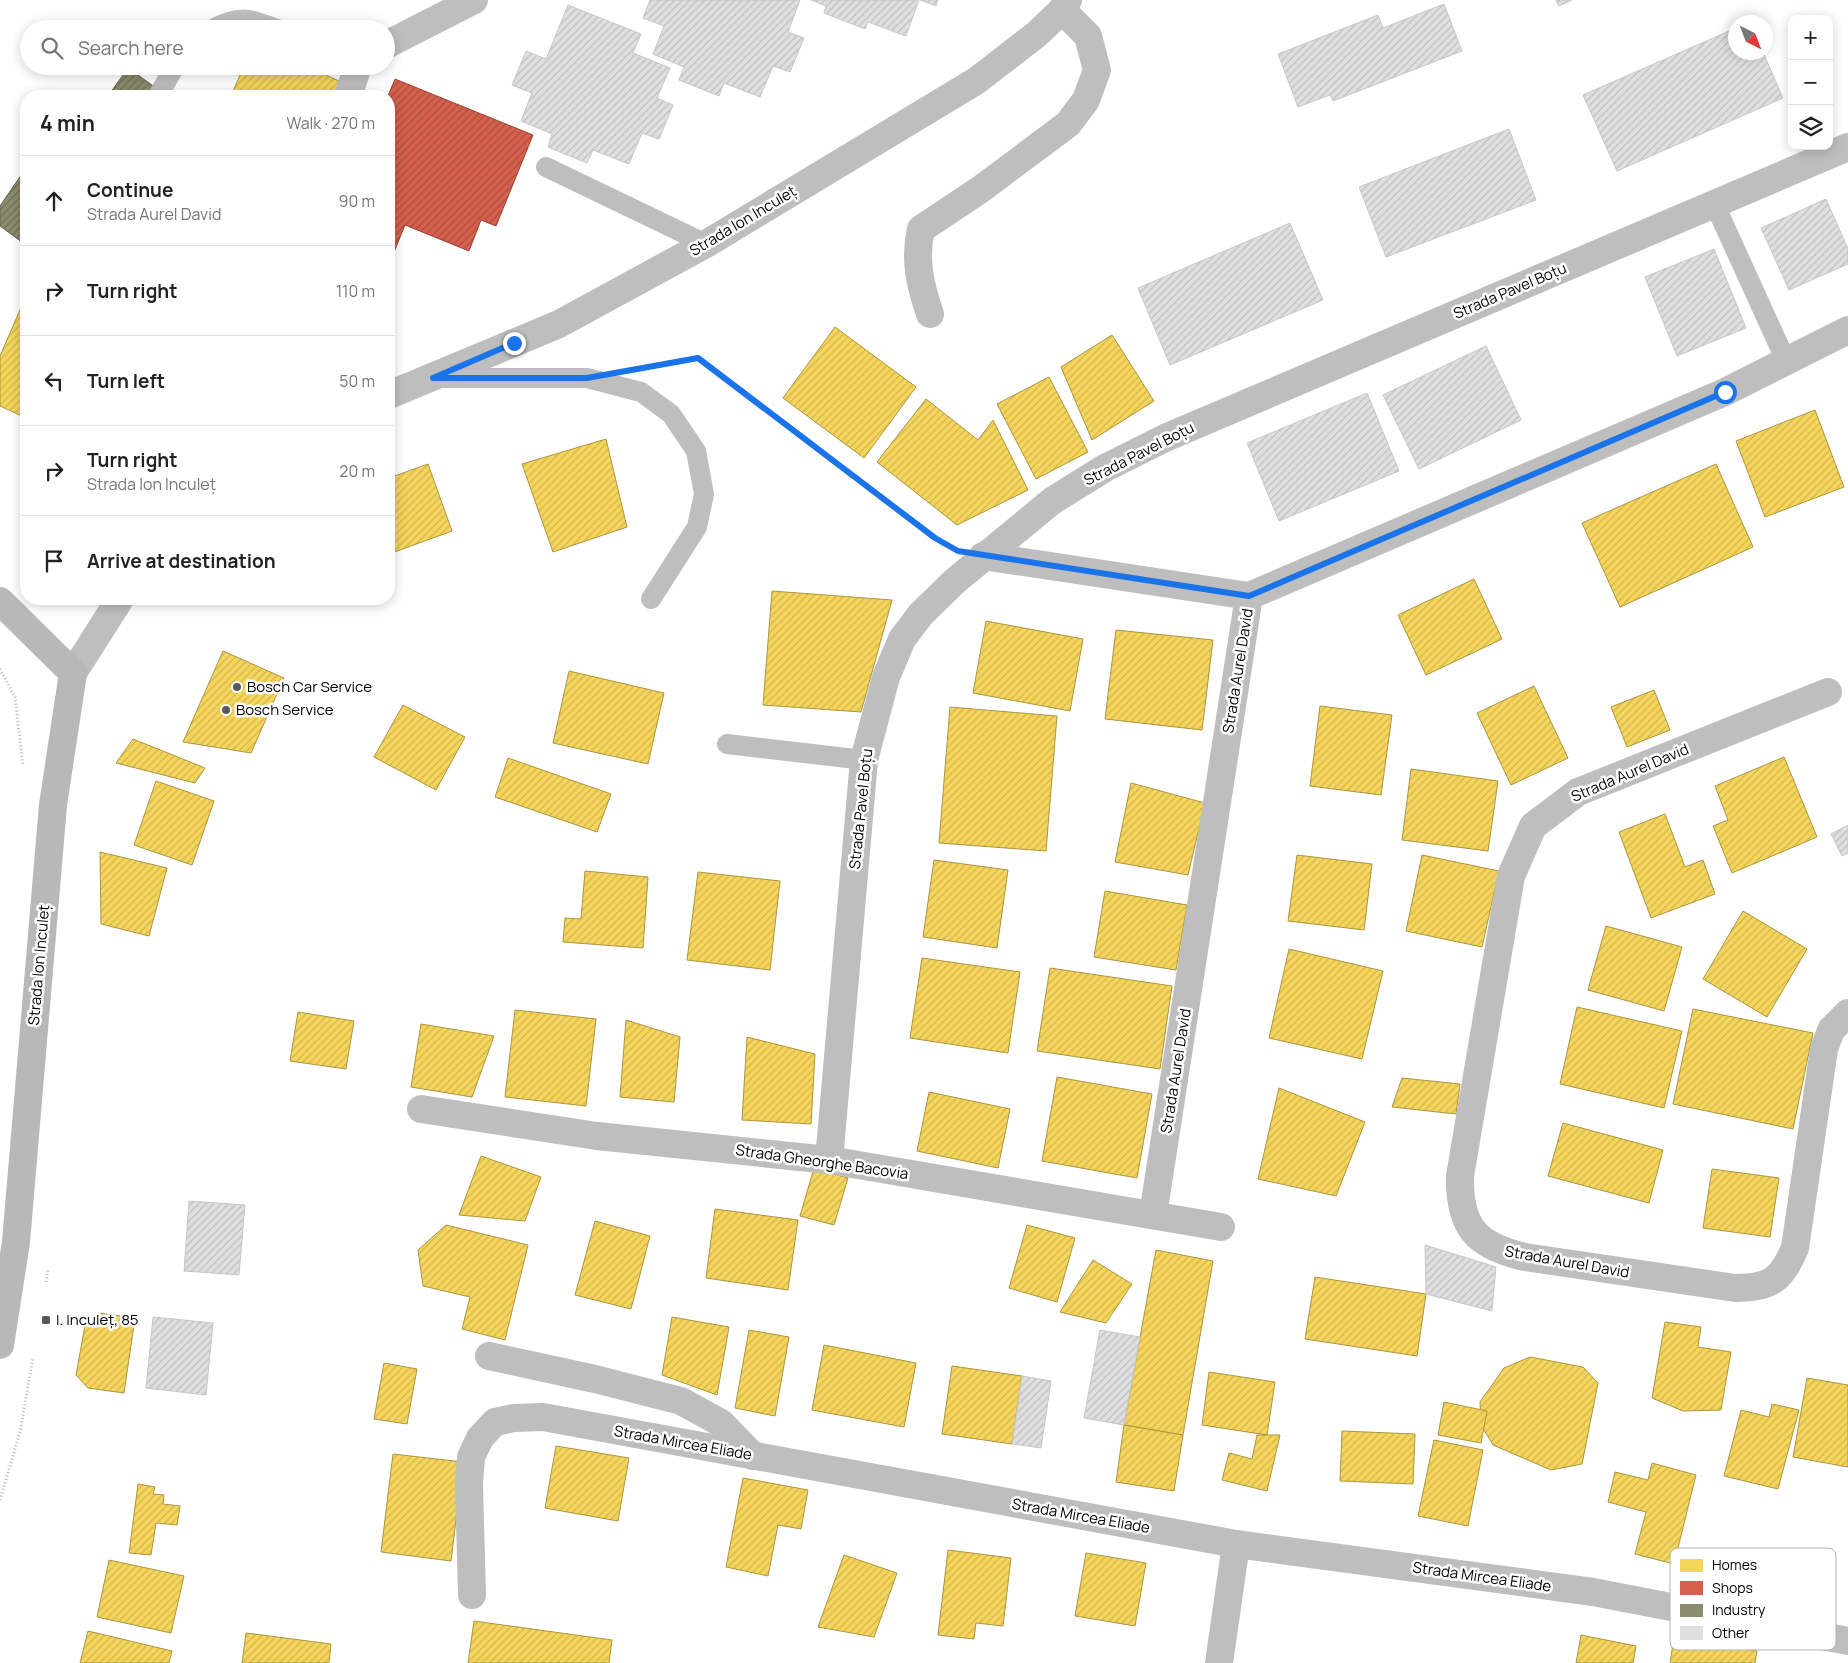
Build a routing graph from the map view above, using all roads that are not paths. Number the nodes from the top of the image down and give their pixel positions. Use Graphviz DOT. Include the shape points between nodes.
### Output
graph roads {
  1 [pos="474,0"];
  2 [pos="1065,5"];
  3 [pos="228,20"];
  4 [pos="252,20"];
  5 [pos="395,40"];
  6 [pos="170,75"];
  7 [pos="355,75"];
  8 [pos="161,90"];
  9 [pos="350,90"];
  10 [pos="1848,146"];
  11 [pos="546,167"];
  12 [pos="1715,204"];
  13 [pos="706,244"];
  14 [pos="930,314"];
  15 [pos="1848,330"];
  16 [pos="1786,361"];
  17 [pos="433,378"];
  18 [pos="395,393"];
  19 [pos="983,556"];
  20 [pos="1249,596"];
  21 [pos="651,599"];
  22 [pos="0,601"];
  23 [pos="116,605"];
  24 [pos="73,673"];
  25 [pos="1828,692"];
  26 [pos="727,744"];
  27 [pos="864,760"];
  28 [pos="1848,1012"];
  29 [pos="421,1108"];
  30 [pos="829,1160"];
  31 [pos="1153,1215"];
  32 [pos="1222,1227"];
  33 [pos="0,1345"];
  34 [pos="489,1356"];
  35 [pos="753,1456"];
  36 [pos="1236,1544"];
  37 [pos="472,1595"];
  38 [pos="1670,1607"];
  39 [pos="1219,1663"];
  1 -- 5 [label="street"];
  2 -- 13 [label="street, Strada Ion Inculeț" via="1037,34 976,81"];
  2 -- 14 [label="street" via="1088,36 1097,70 1086,100 1068,124 921,229 916,250 921,289"];
  3 -- 4 [label="lane"];
  6 -- 8 [label="lane"];
  7 -- 9 [label="street"];
  10 -- 12 [label="street, Strada Pavel Boțu"];
  11 -- 13 [label="lane"];
  12 -- 16 [label="lane"];
  12 -- 19 [label="street, Strada Pavel Boțu" via="1165,438 1106,468 1052,501"];
  13 -- 17 [label="street, Strada Ion Inculeț" via="559,324"];
  15 -- 16 [label="street, Strada Aurel David"];
  16 -- 20 [label="street, Strada Aurel David" via="1716,396"];
  17 -- 18 [label="street, Strada Ion Inculeț"];
  17 -- 21 [label="lane" via="587,378 641,392 671,414 696,451 704,494 697,527"];
  19 -- 20 [label="street"];
  19 -- 27 [label="street, Strada Pavel Boțu" via="921,614 902,639 886,677"];
  20 -- 31 [label="street, Strada Aurel David"];
  22 -- 24 [label="main road"];
  23 -- 24 [label="street, Strada Ion Inculeț"];
  24 -- 33 [label="main road, Strada Ion Inculeț" via="53,805 16,1242"];
  25 -- 28 [label="street, Strada Aurel David" via="1578,792 1534,826 1511,876 1460,1176 1460,1202 1467,1220 1477,1236 1500,1251 1525,1258 1735,1288 1759,1288 1777,1278 1795,1248 1824,1049 1831,1030"];
  26 -- 27 [label="lane"];
  27 -- 30 [label="street, Strada Pavel Boțu"];
  29 -- 30 [label="street, Strada Gheorghe Bacovia" via="597,1136"];
  30 -- 31 [label="street, Strada Gheorghe Bacovia"];
  31 -- 32 [label="street, Strada Gheorghe Bacovia"];
  34 -- 35 [label="street" via="681,1401 722,1422"];
  35 -- 36 [label="street, Strada Mircea Eliade"];
  35 -- 37 [label="street, Strada Mircea Eliade" via="543,1417 495,1422 480,1438 471,1457"];
  36 -- 38 [label="street, Strada Mircea Eliade" via="1593,1592"];
  36 -- 39 [label="street"];
}
